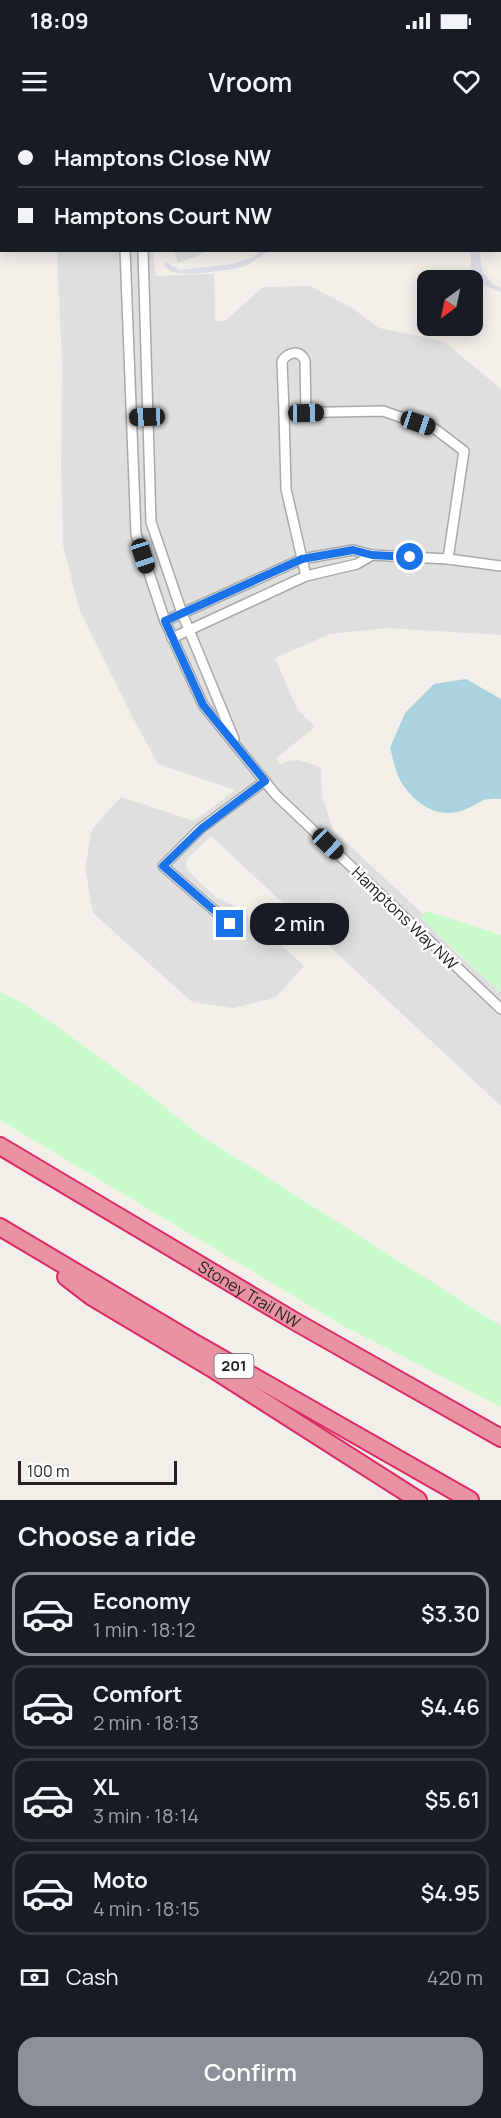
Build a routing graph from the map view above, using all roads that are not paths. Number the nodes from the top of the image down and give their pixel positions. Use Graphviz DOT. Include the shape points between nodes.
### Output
graph roads {
  1 [pos="125,252"];
  2 [pos="143,252"];
  3 [pos="284,413"];
  4 [pos="306,413"];
  5 [pos="147,417"];
  6 [pos="132,418"];
  7 [pos="372,555"];
  8 [pos="302,559"];
  9 [pos="448,559"];
  10 [pos="501,566"];
  11 [pos="306,576"];
  12 [pos="182,613"];
  13 [pos="165,621"];
  14 [pos="189,630"];
  15 [pos="172,638"];
  16 [pos="237,746"];
  17 [pos="265,781"];
  18 [pos="230,924"];
  19 [pos="501,1009"];
  20 [pos="0,1146"];
  21 [pos="0,1228"];
  22 [pos="268,1306"];
  23 [pos="501,1427"];
  24 [pos="501,1438"];
  25 [pos="418,1500"];
  26 [pos="470,1500"];
  1 -- 6 [label="street, Hamptons Way NW"];
  2 -- 5 [label="street, Hamptons Way NW"];
  3 -- 4 [label="street"];
  3 -- 4 [label="street" via="282,361 298,353 305,361"];
  3 -- 8 [label="street" via="286,489"];
  4 -- 9 [label="street" via="383,411 435,429 464,451"];
  5 -- 6 [label="street"];
  5 -- 12 [label="street, Hamptons Way NW" via="151,522"];
  6 -- 13 [label="street, Hamptons Way NW" via="136,534"];
  7 -- 8 [label="street" via="353,550"];
  7 -- 9 [label="street"];
  7 -- 11 [label="street" via="357,564"];
  8 -- 11 [label="street"];
  8 -- 12 [label="street"];
  9 -- 10 [label="street"];
  11 -- 14 [label="street"];
  12 -- 13 [label="street"];
  12 -- 14 [label="street, Hamptons Way NW"];
  13 -- 15 [label="street, Hamptons Way NW"];
  14 -- 15 [label="street"];
  14 -- 16 [label="street, Hamptons Way NW"];
  15 -- 16 [label="street, Hamptons Way NW" via="203,705"];
  16 -- 17 [label="street, Hamptons Way NW"];
  17 -- 18 [label="street" via="201,829 163,866"];
  17 -- 19 [label="street, Hamptons Way NW"];
  20 -- 22 [label="highway, Stoney Trail NW"];
  21 -- 25 [label="highway" via="92,1297"];
  21 -- 26 [label="highway, 201"];
  22 -- 23 [label="highway" via="293,1311"];
  22 -- 24 [label="highway, Stoney Trail NW"];
}
